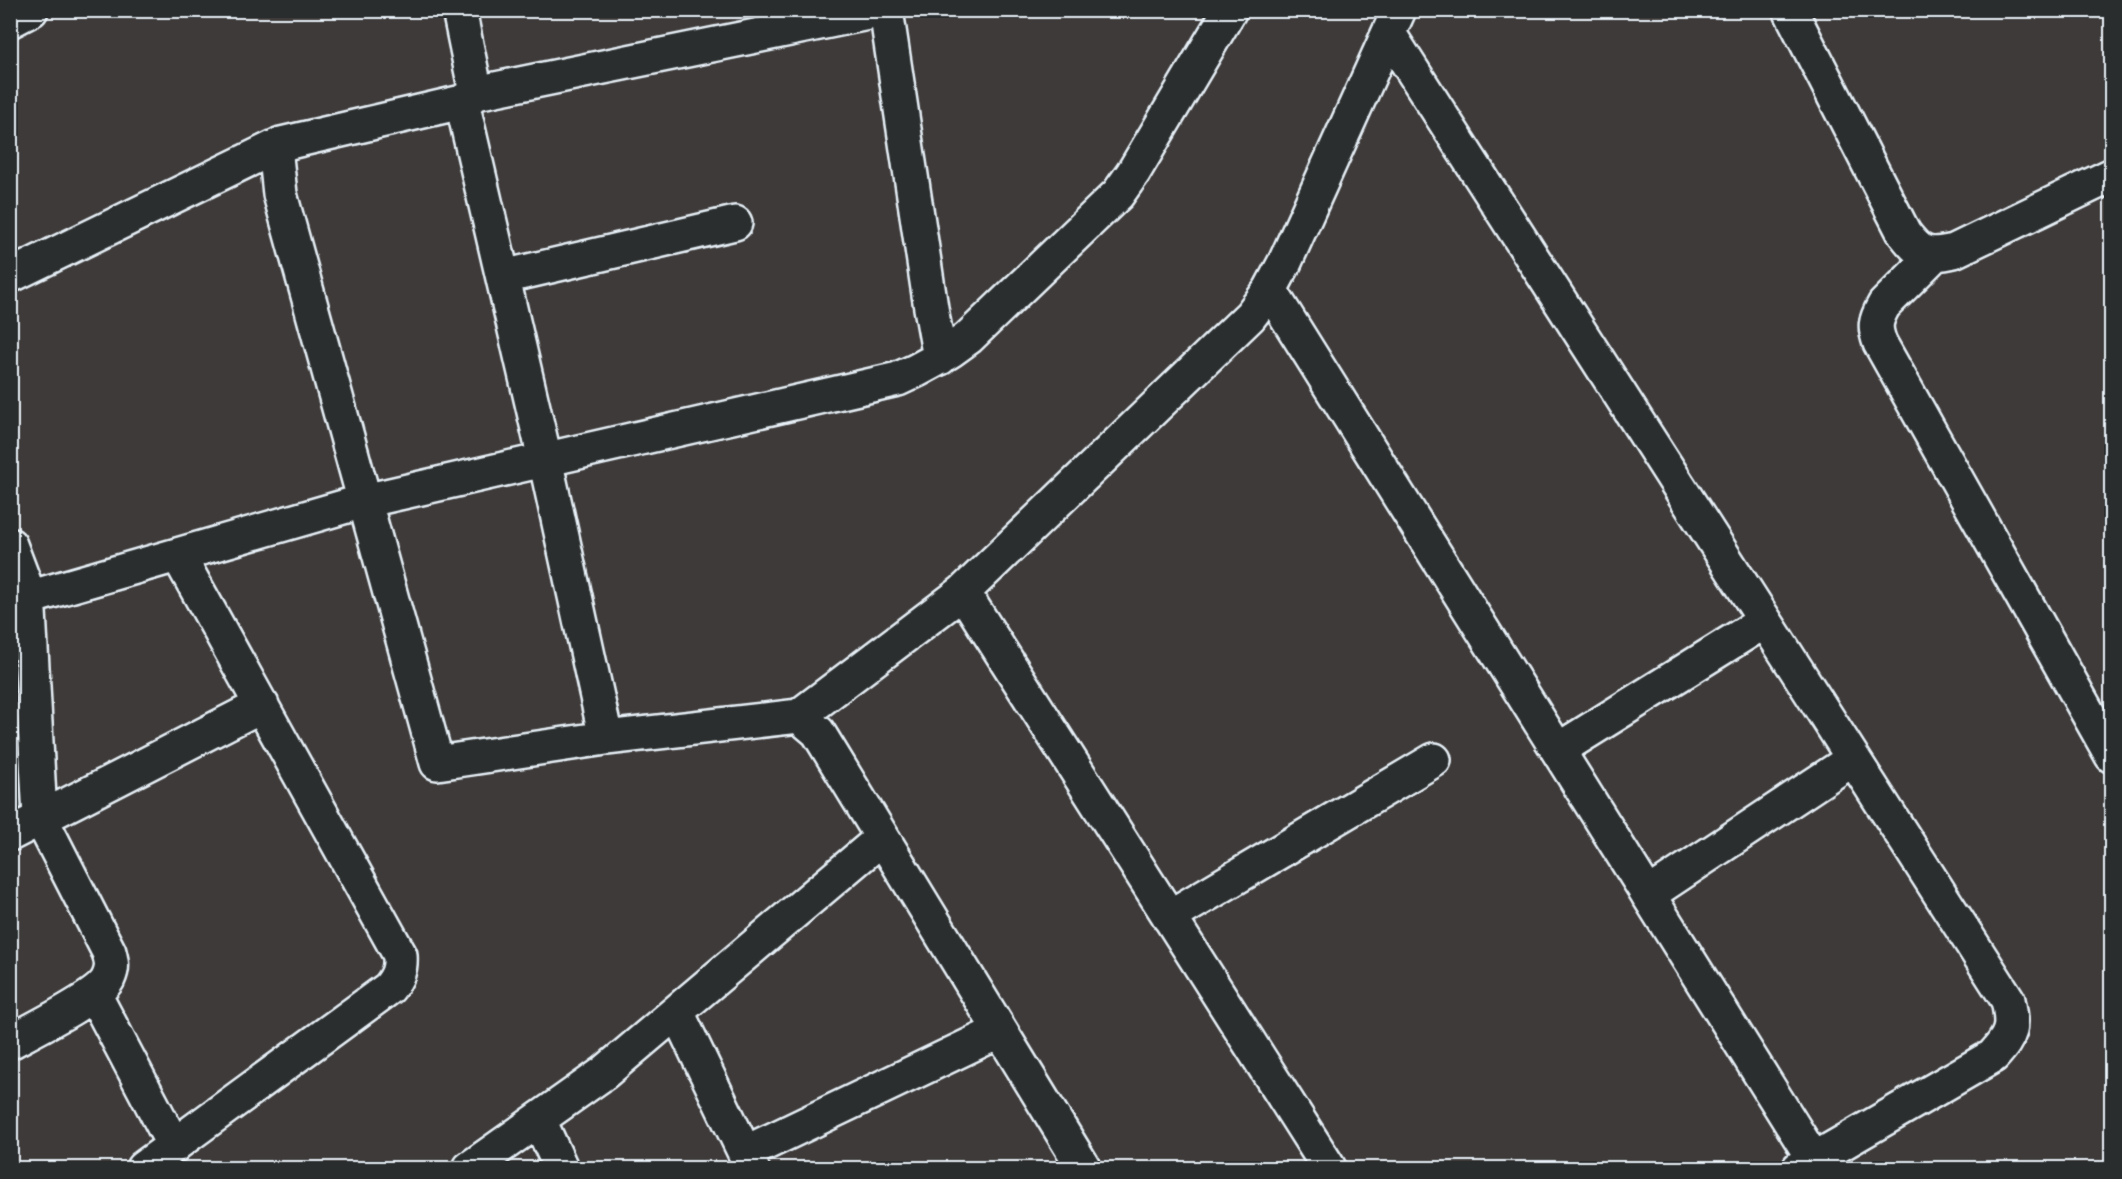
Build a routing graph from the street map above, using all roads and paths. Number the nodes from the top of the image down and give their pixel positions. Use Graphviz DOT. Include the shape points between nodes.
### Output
graph roads {
  1 [pos="31,10"];
  2 [pos="459,10"];
  3 [pos="884,10"];
  4 [pos="1230,10"];
  5 [pos="1790,10"];
  6 [pos="10,21"];
  7 [pos="1394,22"];
  8 [pos="469,97"];
  9 [pos="281,144"];
  10 [pos="2112,174"];
  11 [pos="735,223"];
  12 [pos="1934,255"];
  13 [pos="10,276"];
  14 [pos="503,277"];
  15 [pos="1270,290"];
  16 [pos="940,358"];
  17 [pos="545,459"];
  18 [pos="364,501"];
  19 [pos="178,555"];
  20 [pos="13,558"];
  21 [pos="963,592"];
  22 [pos="28,597"];
  23 [pos="1765,621"];
  24 [pos="262,705"];
  25 [pos="799,716"];
  26 [pos="606,738"];
  27 [pos="1558,750"];
  28 [pos="2112,756"];
  29 [pos="1853,759"];
  30 [pos="1434,760"];
  31 [pos="40,817"];
  32 [pos="10,834"];
  33 [pos="882,837"];
  34 [pos="1648,894"];
  35 [pos="1169,917"];
  36 [pos="94,994"];
  37 [pos="677,1012"];
  38 [pos="1000,1030"];
  39 [pos="10,1042"];
  40 [pos="539,1120"];
  41 [pos="174,1146"];
  42 [pos="749,1161"];
  43 [pos="1806,1164"];
  44 [pos="143,1168"];
  45 [pos="470,1168"];
  46 [pos="561,1168"];
  47 [pos="1084,1168"];
  48 [pos="1329,1168"];
  1 -- 6 [label="street"];
  2 -- 8 [label="street"];
  3 -- 8 [label="street"];
  3 -- 16 [label="street"];
  4 -- 16 [label="street" via="1118,194 968,338"];
  5 -- 12 [label="street" via="1904,233 1917,249"];
  7 -- 15 [label="street"];
  7 -- 23 [label="street"];
  8 -- 9 [label="street"];
  8 -- 14 [label="street"];
  9 -- 13 [label="street"];
  9 -- 18 [label="street" via="276,156 280,194"];
  10 -- 12 [label="street" via="1954,251"];
  11 -- 14 [label="street"];
  12 -- 28 [label="street" via="1884,305 1875,329"];
  14 -- 17 [label="street"];
  15 -- 21 [label="street" via="1250,316"];
  15 -- 27 [label="street"];
  16 -- 17 [label="street" via="898,379"];
  17 -- 18 [label="street"];
  17 -- 26 [label="street"];
  18 -- 19 [label="street"];
  18 -- 26 [label="street" via="437,763"];
  19 -- 22 [label="street"];
  19 -- 24 [label="street"];
  20 -- 22 [label="street"];
  21 -- 25 [label="street"];
  21 -- 35 [label="street"];
  22 -- 31 [label="street"];
  23 -- 27 [label="street"];
  23 -- 29 [label="street"];
  24 -- 31 [label="street"];
  24 -- 41 [label="street" via="400,954 401,968 389,988"];
  25 -- 26 [label="street"];
  25 -- 33 [label="street" via="818,732"];
  27 -- 34 [label="street"];
  29 -- 34 [label="street"];
  29 -- 43 [label="street" via="2008,1000 2012,1021 2007,1040 1993,1056"];
  30 -- 35 [label="street"];
  31 -- 32 [label="street"];
  31 -- 36 [label="street" via="109,952 113,967 107,981"];
  33 -- 37 [label="street"];
  33 -- 38 [label="street"];
  34 -- 43 [label="street"];
  35 -- 48 [label="street"];
  36 -- 39 [label="street"];
  36 -- 41 [label="street"];
  37 -- 40 [label="street" via="611,1068"];
  37 -- 42 [label="street"];
  38 -- 42 [label="street"];
  38 -- 47 [label="street"];
  40 -- 45 [label="street"];
  40 -- 46 [label="street"];
  41 -- 44 [label="street"];
}
